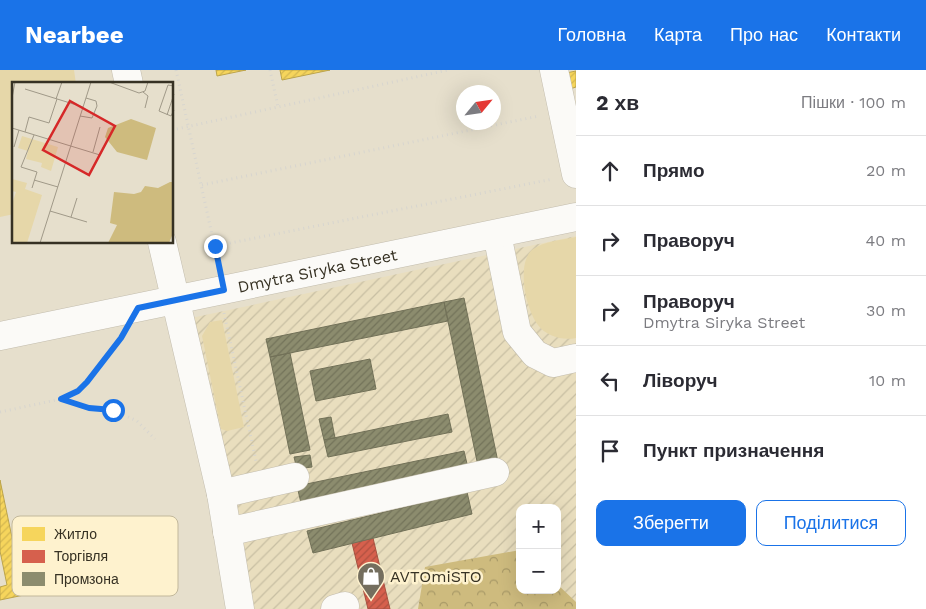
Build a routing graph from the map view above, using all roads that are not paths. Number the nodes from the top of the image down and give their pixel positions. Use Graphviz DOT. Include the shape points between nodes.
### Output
graph roads {
  1 [pos="554,70"];
  2 [pos="566,176"];
  3 [pos="576,217"];
  4 [pos="497,234"];
  5 [pos="162,244"];
  6 [pos="174,300"];
  7 [pos="0,336"];
  8 [pos="576,358"];
  9 [pos="495,472"];
  10 [pos="295,477"];
  11 [pos="222,494"];
  12 [pos="227,532"];
  13 [pos="240,609"];
  1 -- 2 [label="street" via="563,111"];
  3 -- 4 [label="street, Dmytra Siryka Street"];
  4 -- 6 [label="street, Dmytra Siryka Street"];
  4 -- 8 [label="street" via="517,332 534,354 553,363"];
  5 -- 6 [label="street"];
  6 -- 7 [label="street, Dmytra Siryka Street"];
  6 -- 11 [label="street"];
  9 -- 12 [label="street"];
  10 -- 11 [label="street"];
  11 -- 12 [label="street"];
  12 -- 13 [label="street"];
}
